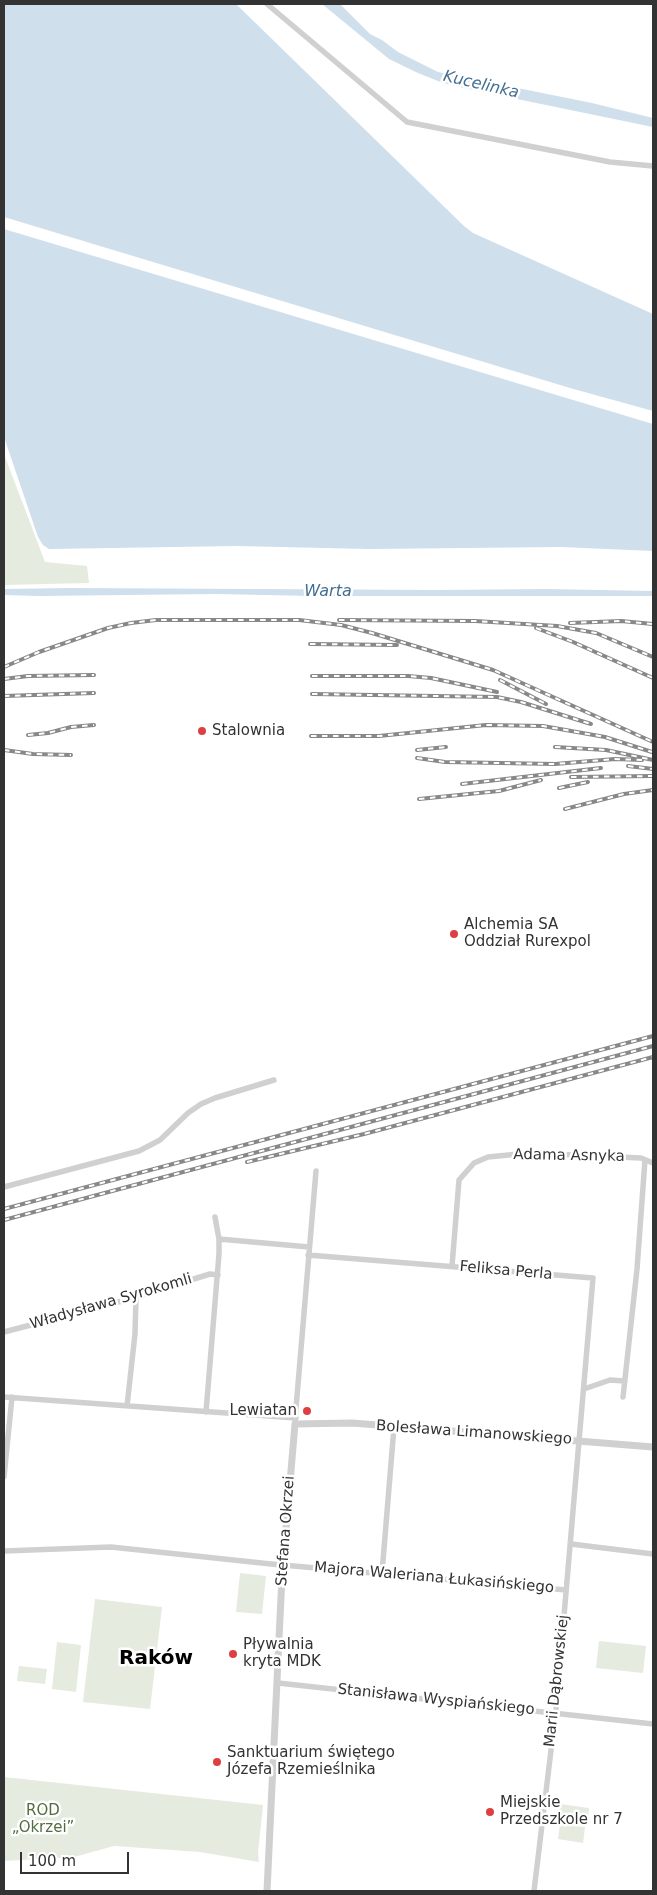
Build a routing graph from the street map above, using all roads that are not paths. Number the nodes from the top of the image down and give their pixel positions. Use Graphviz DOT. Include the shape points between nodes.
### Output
graph roads {
  1 [pos="267,4"];
  2 [pos="653,166"];
  3 [pos="274,1080"];
  4 [pos="645,1160"];
  5 [pos="653,1163"];
  6 [pos="316,1171"];
  7 [pos="4,1187"];
  8 [pos="215,1217"];
  9 [pos="219,1239"];
  10 [pos="309,1248"];
  11 [pos="308,1255"];
  12 [pos="452,1266"];
  13 [pos="218,1274"];
  14 [pos="136,1296"];
  15 [pos="4,1332"];
  16 [pos="625,1381"];
  17 [pos="584,1389"];
  18 [pos="624,1396"];
  19 [pos="4,1397"];
  20 [pos="12,1397"];
  21 [pos="127,1406"];
  22 [pos="206,1412"];
  23 [pos="295,1421"];
  24 [pos="394,1427"];
  25 [pos="580,1441"];
  26 [pos="653,1447"];
  27 [pos="4,1476"];
  28 [pos="571,1544"];
  29 [pos="4,1551"];
  30 [pos="653,1554"];
  31 [pos="283,1565"];
  32 [pos="382,1573"];
  33 [pos="566,1590"];
  34 [pos="278,1683"];
  35 [pos="555,1713"];
  36 [pos="653,1724"];
  37 [pos="267,1891"];
  38 [pos="534,1891"];
  1 -- 2 [label="street" via="408,122 610,162"];
  3 -- 7 [label="street" via="201,1104 160,1140 139,1151"];
  4 -- 5 [label="street, Adama Asnyka"];
  4 -- 12 [label="street, Adama Asnyka" via="529,1153 488,1157 474,1163 459,1180"];
  4 -- 16 [label="street"];
  6 -- 10 [label="street, Stefana Okrzei"];
  8 -- 9 [label="street"];
  9 -- 10 [label="street"];
  9 -- 13 [label="street"];
  10 -- 11 [label="street, Stefana Okrzei"];
  11 -- 12 [label="street, Feliksa Perla"];
  11 -- 23 [label="street, Stefana Okrzei"];
  12 -- 17 [label="street, Feliksa Perla" via="593,1278"];
  13 -- 14 [label="street, Władysława Syrokomli"];
  13 -- 22 [label="street"];
  14 -- 15 [label="street, Władysława Syrokomli"];
  14 -- 21 [label="street"];
  16 -- 17 [label="street" via="610,1380"];
  16 -- 18 [label="street"];
  17 -- 25 [label="street, Feliksa Perla"];
  19 -- 20 [label="street, Bolesława Limanowskiego"];
  20 -- 21 [label="street, Bolesława Limanowskiego"];
  20 -- 27 [label="street"];
  21 -- 22 [label="street, Bolesława Limanowskiego"];
  22 -- 23 [label="street, Bolesława Limanowskiego"];
  23 -- 24 [label="street, Bolesława Limanowskiego"];
  23 -- 31 [label="street, Stefana Okrzei"];
  24 -- 25 [label="street, Bolesława Limanowskiego"];
  24 -- 32 [label="street"];
  25 -- 26 [label="street, Bolesława Limanowskiego"];
  25 -- 28 [label="street, Marii Dąbrowskiej"];
  28 -- 30 [label="street"];
  28 -- 33 [label="street, Marii Dąbrowskiej"];
  29 -- 31 [label="street, Majora Waleriana Łukasińskiego" via="111,1548"];
  31 -- 32 [label="street, Majora Waleriana Łukasińskiego"];
  31 -- 34 [label="street, Stefana Okrzei"];
  32 -- 33 [label="street, Majora Waleriana Łukasińskiego"];
  33 -- 35 [label="street, Marii Dąbrowskiej"];
  34 -- 35 [label="street, Stanisława Wyspiańskiego"];
  34 -- 37 [label="street, Stefana Okrzei"];
  35 -- 36 [label="street, Stanisława Wyspiańskiego"];
  35 -- 38 [label="street, Marii Dąbrowskiej"];
}
